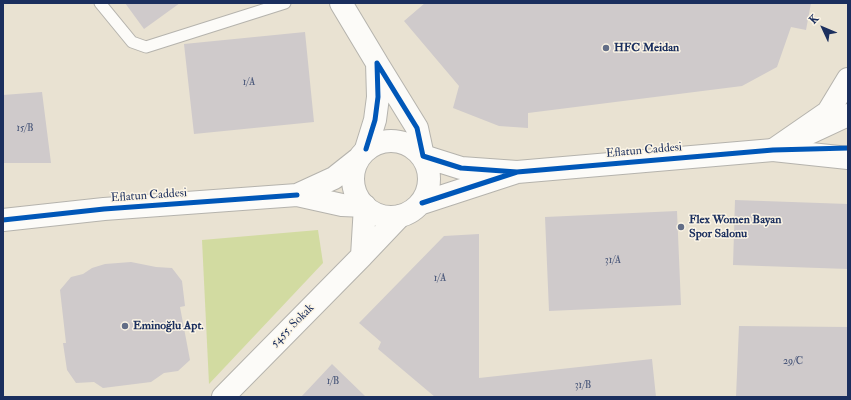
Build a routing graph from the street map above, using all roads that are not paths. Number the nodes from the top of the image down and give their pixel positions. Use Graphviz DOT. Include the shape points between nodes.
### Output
graph roads {
  1 [pos="100,3"];
  2 [pos="285,3"];
  3 [pos="341,3"];
  4 [pos="378,63"];
  5 [pos="848,79"];
  6 [pos="848,115"];
  7 [pos="848,148"];
  8 [pos="773,150"];
  9 [pos="362,154"];
  10 [pos="423,156"];
  11 [pos="848,158"];
  12 [pos="516,172"];
  13 [pos="297,195"];
  14 [pos="422,203"];
  15 [pos="365,206"];
  16 [pos="400,216"];
  17 [pos="3,220"];
  18 [pos="362,256"];
  19 [pos="223,397"];
  1 -- 2 [label="lane" via="132,42 146,47"];
  3 -- 4 [label="main road"];
  4 -- 9 [label="main road" via="375,120"];
  4 -- 10 [label="main road" via="417,128"];
  5 -- 8 [label="main road" via="828,112"];
  6 -- 8 [label="main road"];
  7 -- 8 [label="main road"];
  8 -- 11 [label="main road"];
  8 -- 12 [label="main road, Eflatun Caddesi"];
  9 -- 10 [label="main road" via="377,143 390,140 413,147"];
  9 -- 13 [label="main road" via="334,178"];
  9 -- 15 [label="main road" via="354,171 353,184 357,196"];
  10 -- 12 [label="main road" via="461,168"];
  10 -- 14 [label="main road" via="430,180 428,192"];
  12 -- 14 [label="main road"];
  13 -- 15 [label="main road" via="342,205"];
  13 -- 17 [label="main road, Eflatun Caddesi" via="104,209"];
  14 -- 16 [label="main road"];
  15 -- 16 [label="main road" via="375,214 387,217"];
  15 -- 18 [label="main road"];
  16 -- 18 [label="main road, 5455. Sokak"];
  18 -- 19 [label="main road, 5455. Sokak"];
}
